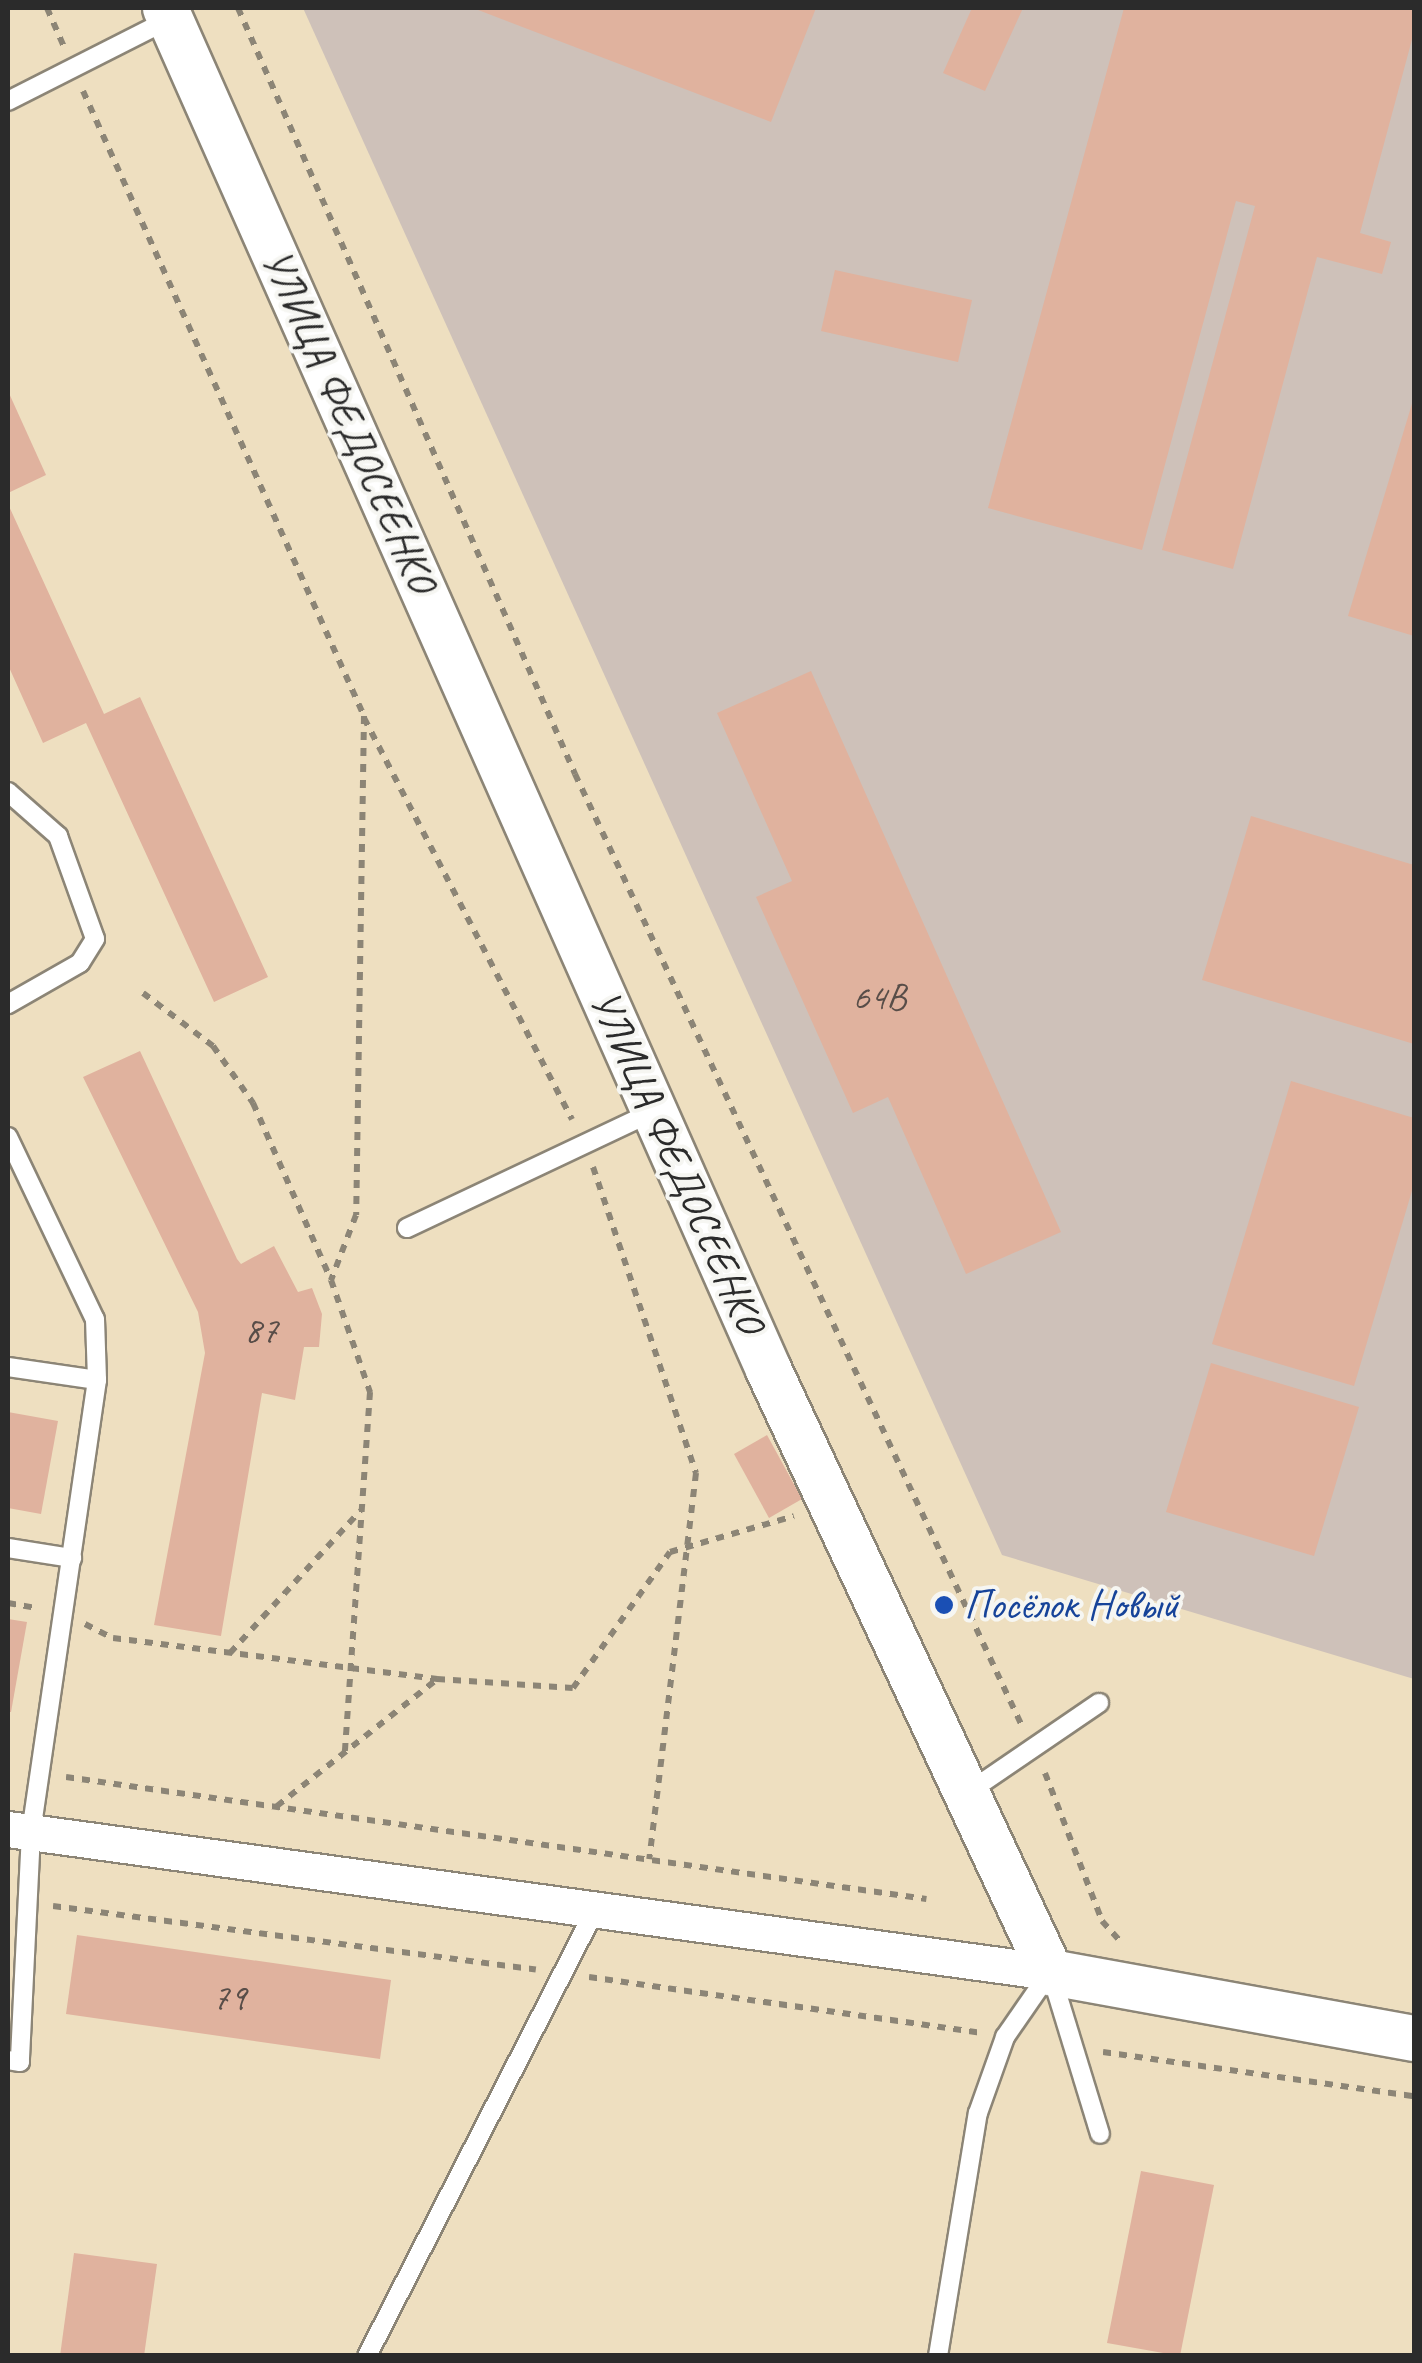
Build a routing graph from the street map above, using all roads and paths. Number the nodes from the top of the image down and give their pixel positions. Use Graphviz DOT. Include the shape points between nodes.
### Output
graph roads {
  1 [pos="47,8"];
  2 [pos="238,8"];
  3 [pos="168,13"];
  4 [pos="73,68"];
  5 [pos="8,100"];
  6 [pos="364,716"];
  7 [pos="8,792"];
  8 [pos="143,993"];
  9 [pos="8,1004"];
  10 [pos="654,1111"];
  11 [pos="8,1138"];
  12 [pos="585,1144"];
  13 [pos="407,1228"];
  14 [pos="331,1280"];
  15 [pos="8,1367"];
  16 [pos="97,1380"];
  17 [pos="830,1506"];
  18 [pos="360,1510"];
  19 [pos="8,1548"];
  20 [pos="686,1550"];
  21 [pos="72,1558"];
  22 [pos="64,1613"];
  23 [pos="230,1653"];
  24 [pos="347,1667"];
  25 [pos="437,1678"];
  26 [pos="1099,1704"];
  27 [pos="1035,1747"];
  28 [pos="344,1752"];
  29 [pos="43,1774"];
  30 [pos="966,1793"];
  31 [pos="276,1807"];
  32 [pos="20,1831"];
  33 [pos="650,1859"];
  34 [pos="926,1898"];
  35 [pos="28,1902"];
  36 [pos="595,1910"];
  37 [pos="1132,1953"];
  38 [pos="1050,1972"];
  39 [pos="562,1973"];
  40 [pos="1005,2037"];
  41 [pos="1414,2038"];
  42 [pos="1074,2047"];
  43 [pos="8,2060"];
  44 [pos="1414,2096"];
  45 [pos="1100,2134"];
  46 [pos="367,2356"];
  47 [pos="938,2356"];
  1 -- 4 [label="path"];
  2 -- 27 [label="path" via="575,774"];
  3 -- 4 [label="lane"];
  3 -- 10 [label="street, УЛИЦА ФЕДОСЕЕНКО"];
  4 -- 5 [label="lane"];
  4 -- 6 [label="path"];
  6 -- 12 [label="path"];
  6 -- 14 [label="path" via="356,1215"];
  7 -- 9 [label="lane" via="58,836 94,939 80,963"];
  8 -- 14 [label="path" via="213,1046 253,1103"];
  10 -- 12 [label="lane"];
  10 -- 17 [label="street, УЛИЦА ФЕДОСЕЕНКО"];
  11 -- 16 [label="lane" via="95,1319"];
  12 -- 13 [label="lane"];
  12 -- 20 [label="path" via="696,1472"];
  14 -- 18 [label="path" via="370,1392"];
  15 -- 16 [label="lane"];
  16 -- 21 [label="lane"];
  17 -- 20 [label="path"];
  17 -- 30 [label="street, УЛИЦА ФЕДОСЕЕНКО"];
  18 -- 23 [label="path"];
  18 -- 24 [label="path"];
  19 -- 21 [label="lane"];
  20 -- 25 [label="path" via="670,1552 573,1688"];
  20 -- 33 [label="path"];
  21 -- 22 [label="lane"];
  22 -- 23 [label="path" via="113,1638"];
  22 -- 29 [label="lane"];
  23 -- 24 [label="path"];
  24 -- 25 [label="path"];
  24 -- 28 [label="path"];
  25 -- 28 [label="path"];
  26 -- 27 [label="lane"];
  27 -- 30 [label="lane"];
  27 -- 37 [label="path" via="1102,1921"];
  28 -- 31 [label="path"];
  29 -- 31 [label="path"];
  29 -- 32 [label="lane"];
  30 -- 38 [label="street, УЛИЦА ФЕДОСЕЕНКО"];
  31 -- 33 [label="path"];
  32 -- 35 [label="lane"];
  32 -- 36 [label="street"];
  33 -- 34 [label="path"];
  35 -- 39 [label="path"];
  35 -- 43 [label="lane" via="20,2062"];
  36 -- 38 [label="street"];
  36 -- 39 [label="lane"];
  38 -- 40 [label="lane"];
  38 -- 41 [label="street"];
  38 -- 42 [label="lane"];
  39 -- 40 [label="path"];
  39 -- 46 [label="lane"];
  40 -- 47 [label="lane" via="978,2113"];
  42 -- 44 [label="path"];
  42 -- 45 [label="lane"];
}
